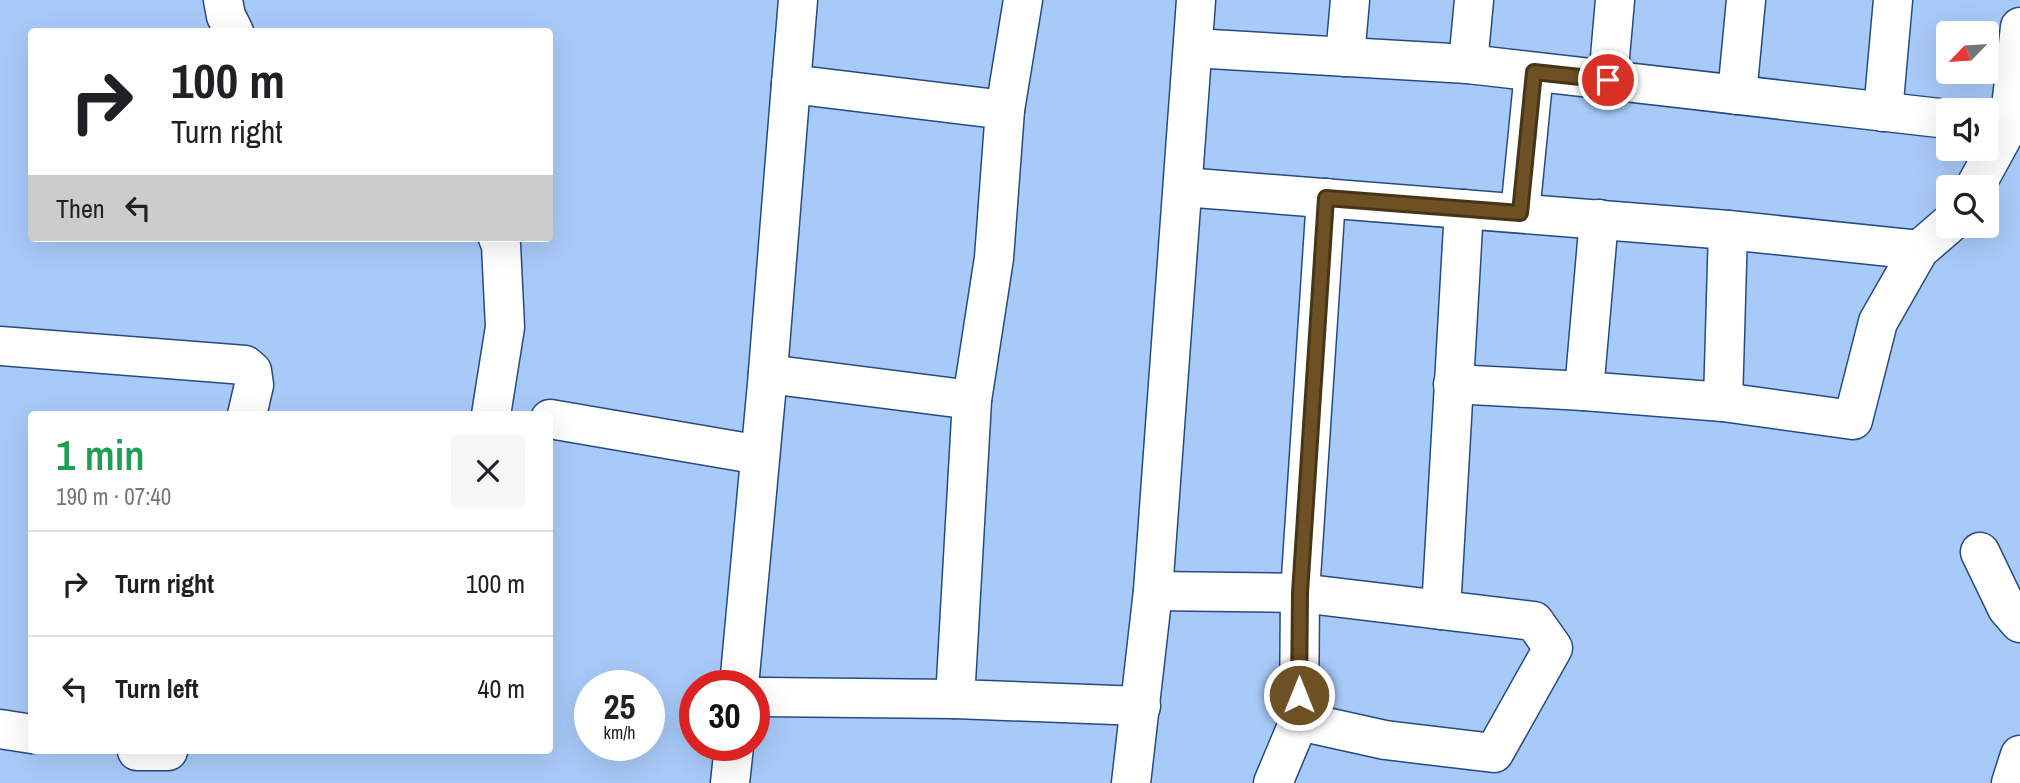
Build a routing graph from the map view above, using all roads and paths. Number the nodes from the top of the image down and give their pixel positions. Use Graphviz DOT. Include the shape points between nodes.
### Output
graph roads {
  1 [pos="223,0"];
  2 [pos="798,0"];
  3 [pos="1023,0"];
  4 [pos="1196,0"];
  5 [pos="1350,0"];
  6 [pos="1474,0"];
  7 [pos="1615,0"];
  8 [pos="1746,0"];
  9 [pos="1893,0"];
  10 [pos="2020,27"];
  11 [pos="232,28"];
  12 [pos="1194,48"];
  13 [pos="1345,57"];
  14 [pos="1468,64"];
  15 [pos="1534,72"];
  16 [pos="1608,80"];
  17 [pos="791,84"];
  18 [pos="1737,95"];
  19 [pos="1004,110"];
  20 [pos="1883,111"];
  21 [pos="1999,116"];
  22 [pos="1936,118"];
  23 [pos="1183,187"];
  24 [pos="1326,198"];
  25 [pos="1464,209"];
  26 [pos="1520,213"];
  27 [pos="1599,219"];
  28 [pos="1728,230"];
  29 [pos="1936,235"];
  30 [pos="500,242"];
  31 [pos="1919,250"];
  32 [pos="0,345"];
  33 [pos="768,374"];
  34 [pos="1454,384"];
  35 [pos="1584,391"];
  36 [pos="972,400"];
  37 [pos="1723,402"];
  38 [pos="255,411"];
  39 [pos="502,411"];
  40 [pos="553,420"];
  41 [pos="760,456"];
  42 [pos="1980,552"];
  43 [pos="1153,591"];
  44 [pos="1300,593"];
  45 [pos="1441,610"];
  46 [pos="2020,623"];
  47 [pos="740,670"];
  48 [pos="770,697"];
  49 [pos="955,699"];
  50 [pos="1141,706"];
  51 [pos="1299,721"];
  52 [pos="0,729"];
  53 [pos="28,733"];
  54 [pos="2020,755"];
  55 [pos="732,761"];
  56 [pos="730,783"];
  57 [pos="1131,783"];
  58 [pos="1273,783"];
  59 [pos="2011,783"];
  1 -- 11 [label="street"];
  2 -- 17 [label="street"];
  3 -- 19 [label="street"];
  4 -- 12 [label="street"];
  5 -- 13 [label="street"];
  6 -- 14 [label="street"];
  7 -- 16 [label="street"];
  8 -- 18 [label="street"];
  9 -- 20 [label="street"];
  10 -- 21 [label="street"];
  12 -- 13 [label="street"];
  12 -- 23 [label="street"];
  13 -- 14 [label="street"];
  14 -- 15 [label="street"];
  15 -- 16 [label="street"];
  15 -- 26 [label="street"];
  16 -- 18 [label="street"];
  17 -- 19 [label="street"];
  17 -- 33 [label="street"];
  18 -- 20 [label="street"];
  19 -- 36 [label="street" via="994,258"];
  20 -- 22 [label="street"];
  23 -- 24 [label="street"];
  23 -- 43 [label="street"];
  24 -- 25 [label="street"];
  24 -- 44 [label="street"];
  25 -- 26 [label="street"];
  25 -- 34 [label="street"];
  26 -- 27 [label="street"];
  27 -- 28 [label="street"];
  27 -- 35 [label="street"];
  28 -- 31 [label="street"];
  28 -- 37 [label="street"];
  29 -- 31 [label="street"];
  30 -- 39 [label="street" via="505,327"];
  31 -- 37 [label="street" via="1878,322 1853,420"];
  32 -- 38 [label="street" via="245,365 252,371"];
  33 -- 36 [label="street"];
  33 -- 41 [label="street"];
  34 -- 35 [label="street"];
  34 -- 45 [label="street"];
  35 -- 37 [label="street"];
  36 -- 49 [label="street"];
  40 -- 41 [label="street"];
  41 -- 47 [label="street"];
  42 -- 46 [label="street" via="2007,608"];
  43 -- 44 [label="street"];
  43 -- 50 [label="street"];
  44 -- 45 [label="street"];
  44 -- 51 [label="street"];
  45 -- 51 [label="street" via="1534,621 1553,648 1494,753 1385,740"];
  48 -- 49 [label="street"];
  49 -- 50 [label="street"];
  50 -- 57 [label="street"];
  51 -- 58 [label="street"];
  52 -- 53 [label="street"];
  54 -- 59 [label="street"];
  55 -- 56 [label="street"];
}
